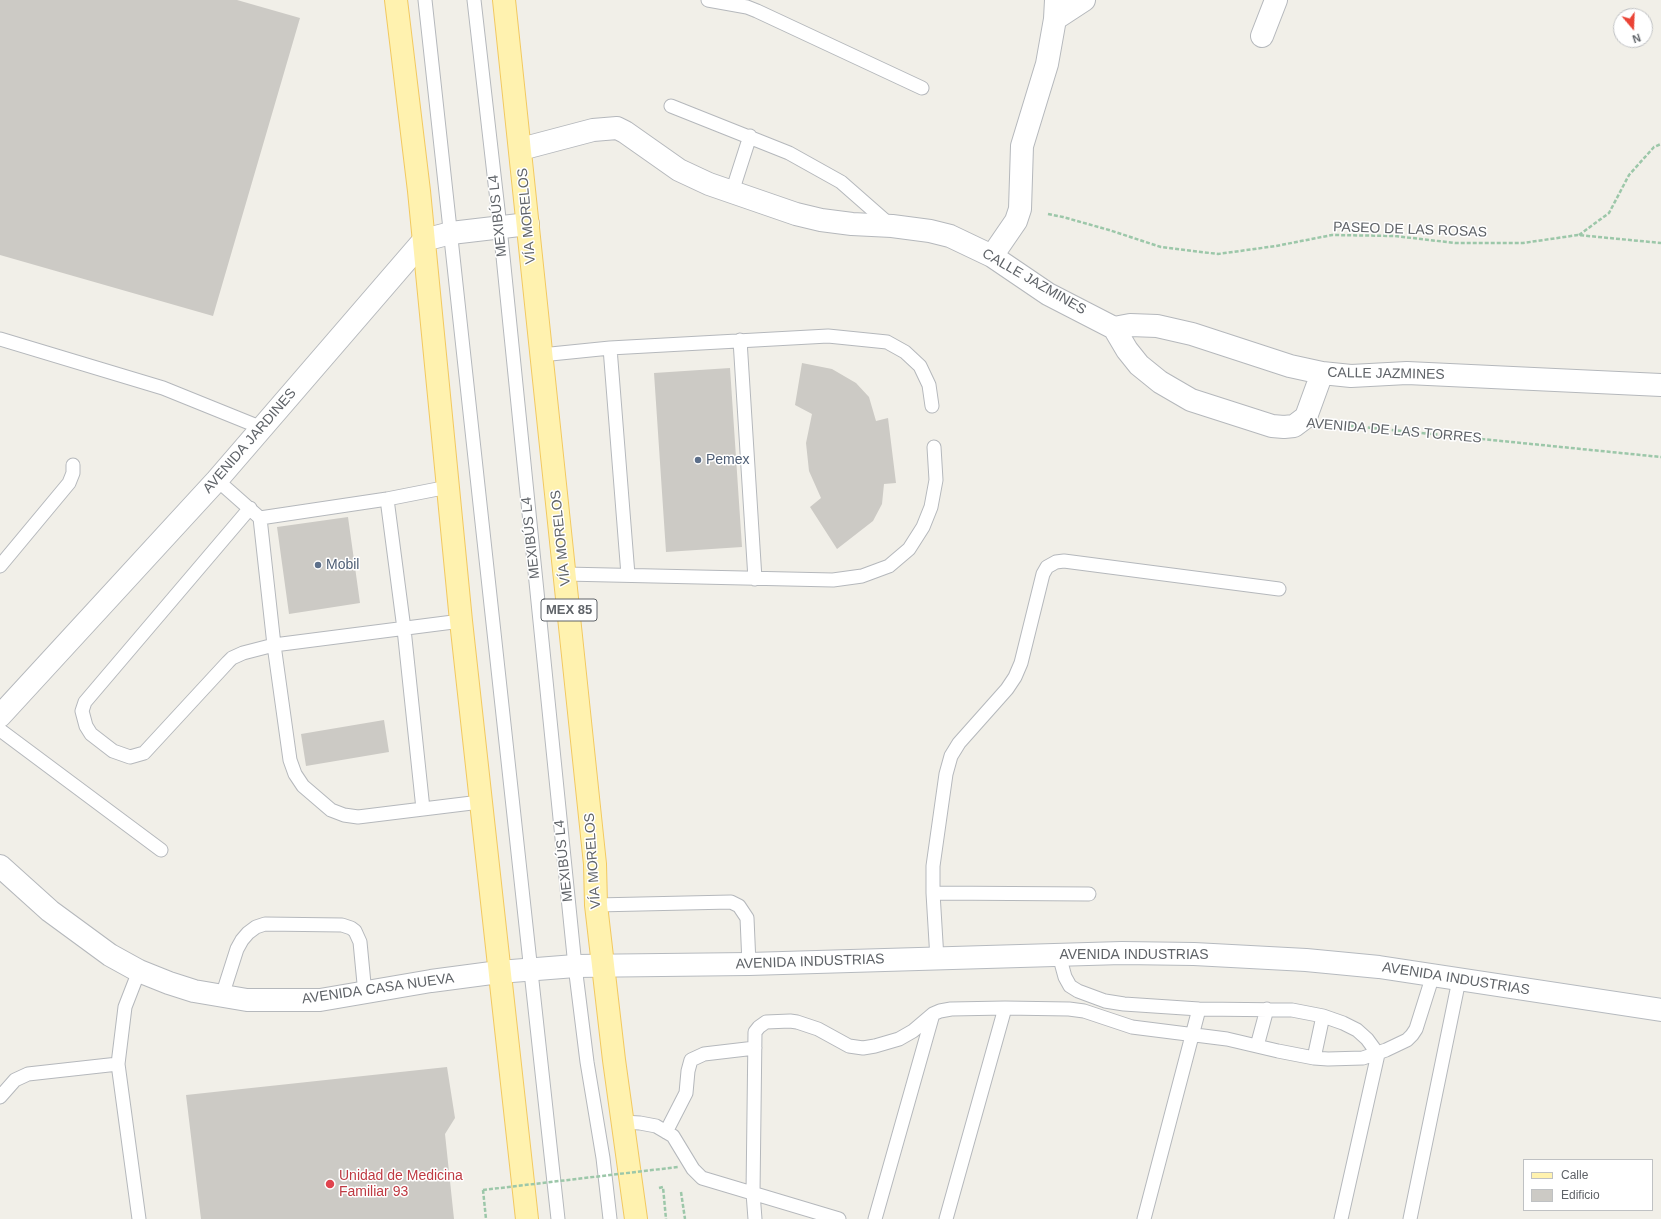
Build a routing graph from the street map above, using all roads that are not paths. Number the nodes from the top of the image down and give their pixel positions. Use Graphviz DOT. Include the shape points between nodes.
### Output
graph roads {
  1 [pos="396,0"];
  2 [pos="425,0"];
  3 [pos="474,0"];
  4 [pos="504,0"];
  5 [pos="708,0"];
  6 [pos="1084,0"];
  7 [pos="1276,0"];
  8 [pos="1056,9"];
  9 [pos="1262,36"];
  10 [pos="922,88"];
  11 [pos="671,106"];
  12 [pos="750,136"];
  13 [pos="520,149"];
  14 [pos="732,192"];
  15 [pos="528,224"];
  16 [pos="892,226"];
  17 [pos="500,227"];
  18 [pos="451,233"];
  19 [pos="424,240"];
  20 [pos="992,256"];
  21 [pos="1114,328"];
  22 [pos="0,339"];
  23 [pos="740,340"];
  24 [pos="610,348"];
  25 [pos="541,355"];
  26 [pos="1322,373"];
  27 [pos="1661,385"];
  28 [pos="932,406"];
  29 [pos="262,428"];
  30 [pos="934,447"];
  31 [pos="73,465"];
  32 [pos="217,480"];
  33 [pos="448,488"];
  34 [pos="387,499"];
  35 [pos="250,508"];
  36 [pos="260,518"];
  37 [pos="0,566"];
  38 [pos="565,574"];
  39 [pos="628,575"];
  40 [pos="755,579"];
  41 [pos="1279,589"];
  42 [pos="461,621"];
  43 [pos="404,629"];
  44 [pos="274,645"];
  45 [pos="0,716"];
  46 [pos="0,730"];
  47 [pos="480,802"];
  48 [pos="423,809"];
  49 [pos="161,850"];
  50 [pos="0,866"];
  51 [pos="933,893"];
  52 [pos="1089,894"];
  53 [pos="596,905"];
  54 [pos="1059,955"];
  55 [pos="937,959"];
  56 [pos="749,964"];
  57 [pos="575,966"];
  58 [pos="603,966"];
  59 [pos="530,969"];
  60 [pos="139,971"];
  61 [pos="499,972"];
  62 [pos="1433,975"];
  63 [pos="1459,980"];
  64 [pos="365,994"];
  65 [pos="222,996"];
  66 [pos="1004,1008"];
  67 [pos="1200,1009"];
  68 [pos="1267,1009"];
  69 [pos="1661,1010"];
  70 [pos="933,1014"];
  71 [pos="1323,1016"];
  72 [pos="1192,1034"];
  73 [pos="1257,1046"];
  74 [pos="755,1048"];
  75 [pos="1378,1054"];
  76 [pos="1314,1058"];
  77 [pos="118,1064"];
  78 [pos="0,1097"];
  79 [pos="622,1122"];
  80 [pos="666,1132"];
  81 [pos="753,1193"];
  82 [pos="139,1219"];
  83 [pos="527,1219"];
  84 [pos="558,1219"];
  85 [pos="610,1219"];
  86 [pos="636,1219"];
  87 [pos="755,1219"];
  88 [pos="839,1219"];
  89 [pos="875,1219"];
  90 [pos="946,1219"];
  91 [pos="1144,1219"];
  92 [pos="1341,1219"];
  93 [pos="1410,1219"];
  1 -- 19 [label="main road"];
  2 -- 18 [label="lane"];
  3 -- 17 [label="lane, MEXIBÚS L4"];
  4 -- 13 [label="main road, VÍA MORELOS / MEX 85"];
  5 -- 10 [label="lane" via="748,7"];
  6 -- 8 [label="street"];
  7 -- 9 [label="street"];
  8 -- 20 [label="street" via="1047,64 1022,146 1020,209 1016,221"];
  11 -- 12 [label="lane"];
  12 -- 14 [label="lane"];
  12 -- 16 [label="lane" via="789,153 841,182"];
  13 -- 14 [label="street, CALLE JAZMINES" via="593,130 617,128 679,170"];
  13 -- 15 [label="main road, VÍA MORELOS / MEX 85"];
  14 -- 16 [label="street, CALLE JAZMINES" via="821,220"];
  15 -- 17 [label="street"];
  15 -- 25 [label="main road, VÍA MORELOS / MEX 85"];
  16 -- 20 [label="street, CALLE JAZMINES" via="950,236"];
  17 -- 18 [label="street"];
  17 -- 57 [label="lane, MEXIBÚS L4"];
  18 -- 19 [label="street"];
  18 -- 59 [label="lane"];
  19 -- 29 [label="street, AVENIDA JARDINES"];
  19 -- 33 [label="main road"];
  20 -- 21 [label="street, CALLE JAZMINES" via="1048,294"];
  21 -- 26 [label="street, CALLE JAZMINES" via="1130,325 1157,326 1192,334 1290,366"];
  21 -- 26 [label="street, AVENIDA DE LAS TORRES" via="1139,365 1160,382 1191,400 1272,426 1284,428 1302,421 1310,409"];
  22 -- 29 [label="lane" via="163,388"];
  23 -- 24 [label="lane"];
  23 -- 28 [label="lane" via="828,336 887,342 905,352 920,366 929,385"];
  23 -- 40 [label="lane"];
  24 -- 25 [label="lane"];
  24 -- 39 [label="lane"];
  25 -- 38 [label="main road, VÍA MORELOS / MEX 85"];
  26 -- 27 [label="street, CALLE JAZMINES" via="1351,376 1407,373"];
  29 -- 32 [label="street, AVENIDA JARDINES"];
  30 -- 40 [label="lane" via="936,480 931,507 923,527 909,549 888,566 862,576 833,580"];
  31 -- 37 [label="lane" via="69,483"];
  32 -- 35 [label="lane"];
  32 -- 45 [label="street, AVENIDA JARDINES"];
  33 -- 34 [label="lane"];
  33 -- 42 [label="main road"];
  34 -- 36 [label="lane"];
  34 -- 43 [label="lane"];
  35 -- 36 [label="lane"];
  35 -- 44 [label="lane" via="85,702 82,711 86,726 91,734 113,751 123,756 138,756 150,749 232,658 243,652"];
  36 -- 44 [label="lane"];
  38 -- 39 [label="lane"];
  38 -- 53 [label="main road, VÍA MORELOS / MEX 85" via="595,864"];
  39 -- 40 [label="lane"];
  41 -- 51 [label="lane" via="1064,560 1047,568 1043,574 1021,663 1015,677 951,756 946,774 933,866"];
  42 -- 43 [label="lane"];
  42 -- 47 [label="main road"];
  43 -- 44 [label="lane"];
  43 -- 48 [label="lane"];
  44 -- 48 [label="lane" via="290,760 303,786 331,810 344,815 358,816"];
  46 -- 49 [label="lane"];
  47 -- 48 [label="lane"];
  47 -- 61 [label="main road"];
  50 -- 60 [label="street, AVENIDA CASA NUEVA" via="75,931"];
  51 -- 52 [label="lane"];
  51 -- 55 [label="lane"];
  53 -- 56 [label="lane" via="731,902 739,906 747,918"];
  53 -- 58 [label="main road, VÍA MORELOS / MEX 85"];
  54 -- 55 [label="street, AVENIDA INDUSTRIAS"];
  54 -- 62 [label="street, AVENIDA INDUSTRIAS" via="1194,954 1306,960"];
  54 -- 67 [label="lane" via="1070,986 1078,991 1113,1003"];
  55 -- 56 [label="street, AVENIDA INDUSTRIAS"];
  56 -- 58 [label="street, AVENIDA INDUSTRIAS"];
  57 -- 58 [label="street, AVENIDA CASA NUEVA"];
  57 -- 59 [label="street, AVENIDA CASA NUEVA"];
  57 -- 85 [label="lane, MEXIBÚS L4"];
  58 -- 79 [label="main road, VÍA MORELOS / MEX 85"];
  59 -- 61 [label="street, AVENIDA CASA NUEVA"];
  59 -- 84 [label="lane"];
  60 -- 65 [label="street, AVENIDA CASA NUEVA" via="194,991"];
  60 -- 77 [label="lane" via="126,1007"];
  61 -- 64 [label="street, AVENIDA CASA NUEVA" via="431,981"];
  61 -- 83 [label="main road"];
  62 -- 63 [label="street, AVENIDA INDUSTRIAS"];
  62 -- 75 [label="lane" via="1412,1035"];
  63 -- 69 [label="street, AVENIDA INDUSTRIAS"];
  63 -- 93 [label="lane"];
  64 -- 65 [label="street, AVENIDA CASA NUEVA" via="296,1001 247,1000"];
  64 -- 65 [label="lane" via="360,942 351,928 342,925 265,924 252,930 242,940"];
  66 -- 70 [label="lane" via="950,1009"];
  66 -- 72 [label="lane" via="1070,1009 1132,1027"];
  66 -- 90 [label="lane"];
  67 -- 68 [label="lane"];
  67 -- 72 [label="lane"];
  68 -- 71 [label="lane" via="1292,1010"];
  68 -- 73 [label="lane"];
  70 -- 74 [label="lane" via="899,1039 863,1048 849,1046 818,1029 797,1022 766,1022 755,1032"];
  70 -- 89 [label="lane"];
  71 -- 75 [label="lane" via="1357,1030"];
  71 -- 76 [label="lane"];
  72 -- 73 [label="lane"];
  72 -- 91 [label="lane"];
  73 -- 76 [label="lane"];
  74 -- 80 [label="lane" via="704,1054 691,1060 686,1094"];
  74 -- 81 [label="lane"];
  75 -- 76 [label="lane" via="1363,1058"];
  75 -- 92 [label="lane"];
  77 -- 78 [label="lane" via="28,1074 15,1080"];
  77 -- 82 [label="lane"];
  79 -- 80 [label="lane" via="656,1126"];
  79 -- 86 [label="main road, VÍA MORELOS / MEX 85"];
  80 -- 81 [label="lane" via="673,1136 697,1175"];
  81 -- 87 [label="lane"];
  81 -- 88 [label="lane"];
}
